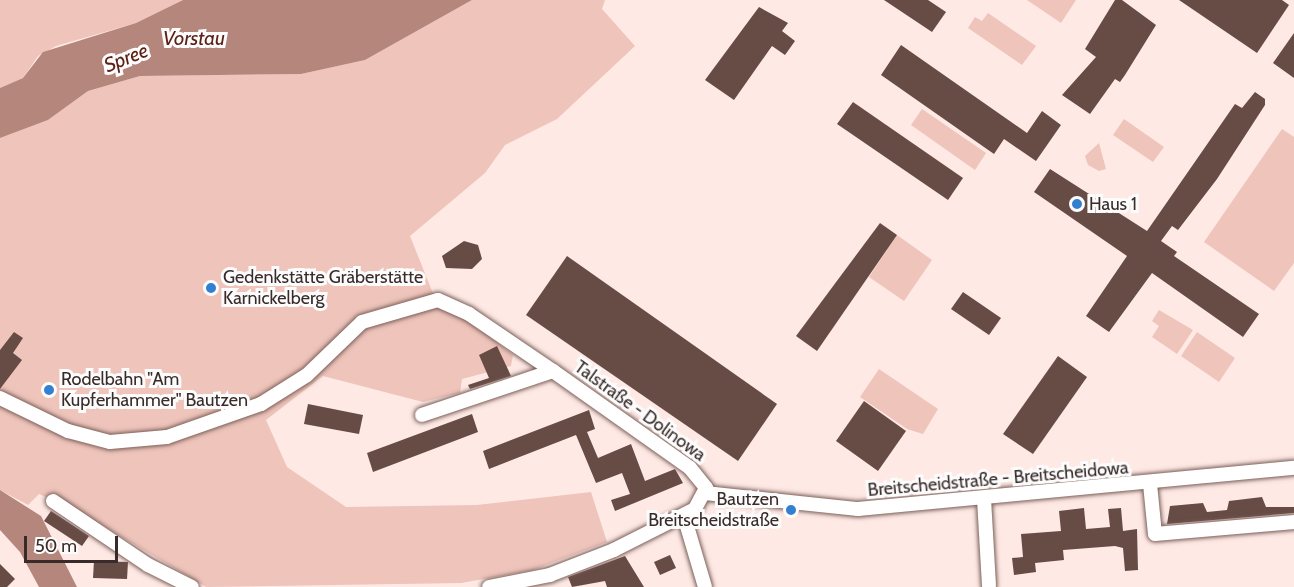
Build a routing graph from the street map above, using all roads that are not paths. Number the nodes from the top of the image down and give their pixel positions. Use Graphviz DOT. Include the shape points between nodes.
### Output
graph roads {
  1 [pos="553,371"];
  2 [pos="0,398"];
  3 [pos="422,415"];
  4 [pos="1294,468"];
  5 [pos="1150,484"];
  6 [pos="705,493"];
  7 [pos="984,499"];
  8 [pos="52,501"];
  9 [pos="684,516"];
  10 [pos="1294,522"];
  11 [pos="989,586"];
  12 [pos="192,587"];
  13 [pos="489,587"];
  14 [pos="705,587"];
  1 -- 2 [label="street, Talstraße - Dolinowa" via="469,314 438,300 362,322 307,375 261,404 167,437 110,441 68,431"];
  1 -- 3 [label="street, Talstraße - Dolinowa"];
  1 -- 6 [label="street, Talstraße - Dolinowa" via="690,468 703,482"];
  4 -- 5 [label="street, Breitscheidstraße - Breitscheidowa"];
  5 -- 7 [label="street, Breitscheidstraße - Breitscheidowa"];
  5 -- 10 [label="street" via="1155,534"];
  6 -- 7 [label="street, Breitscheidstraße - Breitscheidowa" via="858,509"];
  6 -- 9 [label="street"];
  7 -- 11 [label="street"];
  8 -- 12 [label="street" via="148,564"];
  9 -- 13 [label="street" via="550,575"];
  9 -- 14 [label="street"];
}
